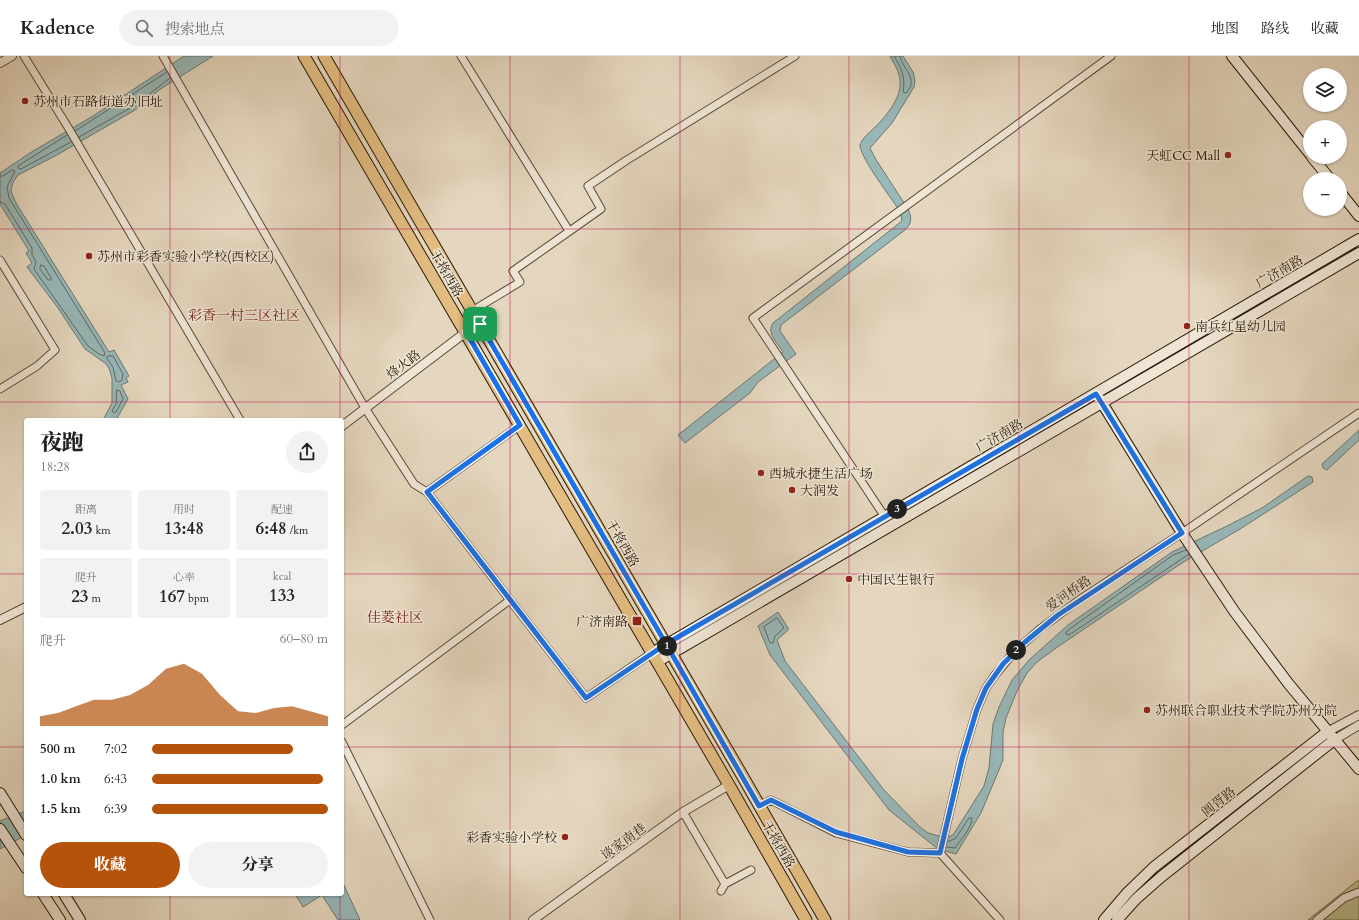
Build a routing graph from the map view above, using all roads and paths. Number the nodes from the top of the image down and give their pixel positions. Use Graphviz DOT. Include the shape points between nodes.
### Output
graph roads {
  1 [pos="12,56"];
  2 [pos="24,56"];
  3 [pos="163,56"];
  4 [pos="304,56"];
  5 [pos="324,56"];
  6 [pos="460,56"];
  7 [pos="795,56"];
  8 [pos="1111,56"];
  9 [pos="1232,56"];
  10 [pos="0,63"];
  11 [pos="1303,145"];
  12 [pos="1318,164"];
  13 [pos="1324,172"];
  14 [pos="1347,201"];
  15 [pos="1359,216"];
  16 [pos="570,231"];
  17 [pos="1359,239"];
  18 [pos="1359,253"];
  19 [pos="0,260"];
  20 [pos="472,311"];
  21 [pos="480,324"];
  22 [pos="466,332"];
  23 [pos="0,389"];
  24 [pos="1096,394"];
  25 [pos="1102,403"];
  26 [pos="365,408"];
  27 [pos="1359,413"];
  28 [pos="239,418"];
  29 [pos="344,424"];
  30 [pos="520,425"];
  31 [pos="427,492"];
  32 [pos="885,516"];
  33 [pos="1184,535"];
  34 [pos="510,600"];
  35 [pos="24,608"];
  36 [pos="0,620"];
  37 [pos="669,649"];
  38 [pos="655,657"];
  39 [pos="1359,714"];
  40 [pos="344,724"];
  41 [pos="1359,725"];
  42 [pos="1330,736"];
  43 [pos="344,746"];
  44 [pos="1359,770"];
  45 [pos="729,785"];
  46 [pos="0,794"];
  47 [pos="759,806"];
  48 [pos="683,812"];
  49 [pos="0,829"];
  50 [pos="24,831"];
  51 [pos="940,852"];
  52 [pos="789,857"];
  53 [pos="24,865"];
  54 [pos="775,865"];
  55 [pos="750,870"];
  56 [pos="725,884"];
  57 [pos="721,891"];
  58 [pos="1359,892"];
  59 [pos="44,896"];
  60 [pos="65,896"];
  61 [pos="60,920"];
  62 [pos="80,920"];
  63 [pos="430,920"];
  64 [pos="533,920"];
  65 [pos="806,920"];
  66 [pos="825,920"];
  67 [pos="1000,920"];
  68 [pos="1104,920"];
  69 [pos="1116,920"];
  70 [pos="1317,920"];
  1 -- 10 [label="street"];
  2 -- 28 [label="street"];
  3 -- 26 [label="street"];
  4 -- 22 [label="main road, 干将西路"];
  5 -- 20 [label="main road, 干将西路"];
  6 -- 16 [label="street"];
  7 -- 16 [label="street" via="588,186 601,209"];
  8 -- 32 [label="street" via="753,318"];
  9 -- 11 [label="main road"];
  12 -- 13 [label="main road"];
  14 -- 15 [label="main road"];
  16 -- 20 [label="street" via="513,271 520,282"];
  17 -- 24 [label="main road, 广济南路"];
  18 -- 25 [label="main road, 广济南路"];
  19 -- 23 [label="street" via="55,350 38,366"];
  20 -- 21 [label="main road, 干将西路"];
  21 -- 22 [label="street, 烽火路"];
  21 -- 37 [label="main road, 干将西路"];
  22 -- 26 [label="street, 烽火路"];
  22 -- 30 [label="main road, 干将西路"];
  24 -- 25 [label="main road"];
  24 -- 32 [label="main road, 广济南路"];
  25 -- 33 [label="main road"];
  25 -- 37 [label="main road, 广济南路"];
  26 -- 29 [label="street, 烽火路"];
  26 -- 31 [label="street" via="414,484"];
  27 -- 33 [label="street, 爱河桥路"];
  30 -- 31 [label="street"];
  30 -- 38 [label="main road, 干将西路"];
  31 -- 34 [label="street"];
  32 -- 37 [label="main road, 广济南路"];
  33 -- 42 [label="main road" via="1256,642"];
  33 -- 51 [label="street, 爱河桥路" via="1058,615 1003,664 986,688 977,709"];
  34 -- 38 [label="street" via="586,698"];
  34 -- 40 [label="street"];
  35 -- 36 [label="street"];
  37 -- 38 [label="main road, 广济南路"];
  37 -- 47 [label="main road, 干将西路"];
  38 -- 45 [label="main road, 干将西路"];
  39 -- 42 [label="street, 阊胥路"];
  41 -- 42 [label="street, 阊胥路"];
  42 -- 44 [label="main road"];
  42 -- 68 [label="main road, 阊胥路" via="1154,868 1128,892"];
  42 -- 69 [label="main road, 阊胥路" via="1161,877"];
  43 -- 63 [label="street"];
  45 -- 48 [label="street, 谈家南巷"];
  45 -- 54 [label="main road, 干将西路"];
  46 -- 50 [label="main road"];
  47 -- 51 [label="street" via="771,800 836,832 908,852"];
  47 -- 52 [label="main road, 干将西路"];
  48 -- 56 [label="street"];
  48 -- 64 [label="street, 谈家南巷"];
  49 -- 53 [label="main road"];
  51 -- 67 [label="street"];
  52 -- 54 [label="main road"];
  52 -- 66 [label="main road, 干将西路"];
  54 -- 65 [label="main road, 干将西路"];
  55 -- 56 [label="street"];
  56 -- 57 [label="street"];
  58 -- 70 [label="street" via="1344,898"];
  59 -- 61 [label="main road"];
  60 -- 62 [label="main road"];
}
